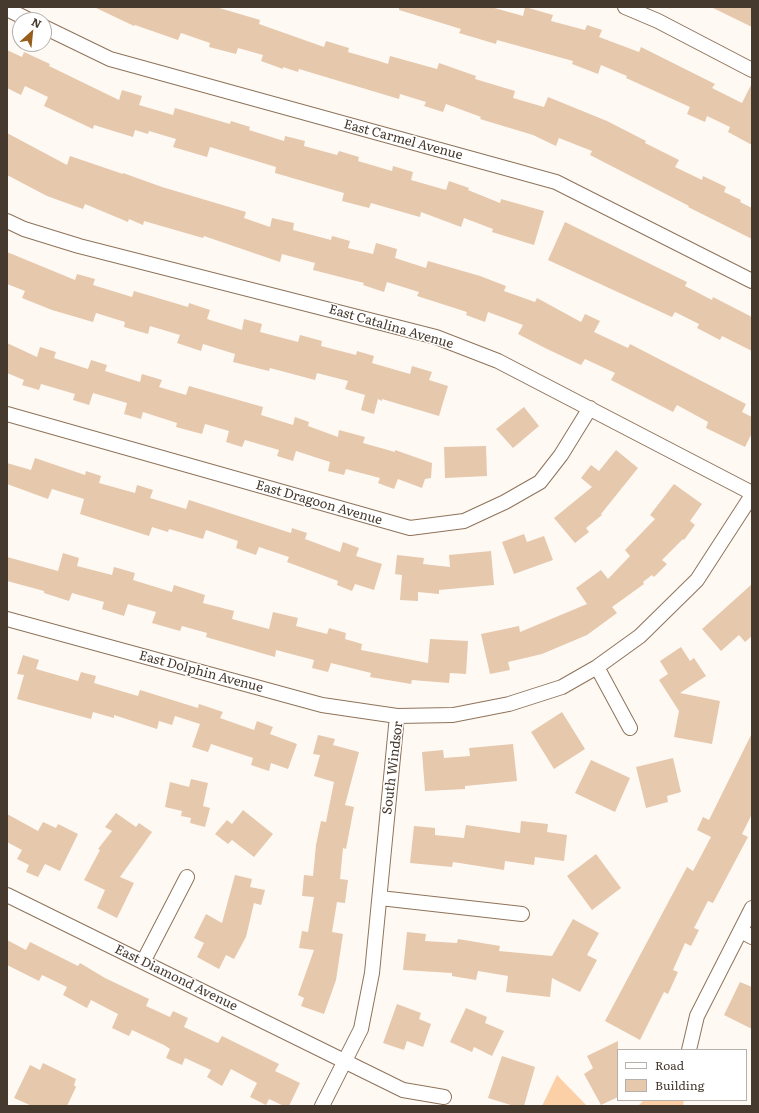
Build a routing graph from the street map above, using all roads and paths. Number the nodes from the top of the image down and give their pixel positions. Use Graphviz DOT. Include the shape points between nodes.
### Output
graph roads {
  1 [pos="625,7"];
  2 [pos="52,31"];
  3 [pos="752,70"];
  4 [pos="7,221"];
  5 [pos="752,281"];
  6 [pos="590,408"];
  7 [pos="7,414"];
  8 [pos="752,494"];
  9 [pos="7,619"];
  10 [pos="597,667"];
  11 [pos="397,716"];
  12 [pos="630,728"];
  13 [pos="187,877"];
  14 [pos="7,895"];
  15 [pos="380,898"];
  16 [pos="752,908"];
  17 [pos="522,914"];
  18 [pos="746,934"];
  19 [pos="143,962"];
  20 [pos="689,1049"];
  21 [pos="344,1061"];
  22 [pos="444,1097"];
  23 [pos="322,1106"];
  1 -- 3 [label="street" via="658,21"];
  2 -- 5 [label="street, East Carmel Avenue" via="110,59 556,182"];
  4 -- 6 [label="street, East Catalina Avenue" via="79,246 436,337 498,361"];
  6 -- 7 [label="street, East Dragoon Avenue" via="561,455 540,482 464,521 410,528"];
  6 -- 8 [label="street, East Catalina Avenue"];
  8 -- 10 [label="street, South Windsor" via="697,580 640,636"];
  9 -- 11 [label="street, East Dolphin Avenue" via="322,705"];
  10 -- 11 [label="street, South Windsor" via="562,687 509,704 453,714"];
  10 -- 12 [label="street"];
  11 -- 15 [label="street, South Windsor"];
  13 -- 19 [label="street"];
  14 -- 19 [label="street, East Diamond Avenue"];
  15 -- 17 [label="street"];
  15 -- 21 [label="street, South Windsor" via="372,973 361,1029"];
  16 -- 18 [label="street"];
  18 -- 20 [label="street" via="697,1016"];
  19 -- 21 [label="street, East Diamond Avenue"];
  21 -- 22 [label="street, East Diamond Avenue" via="403,1090"];
  21 -- 23 [label="street, South Windsor"];
}
